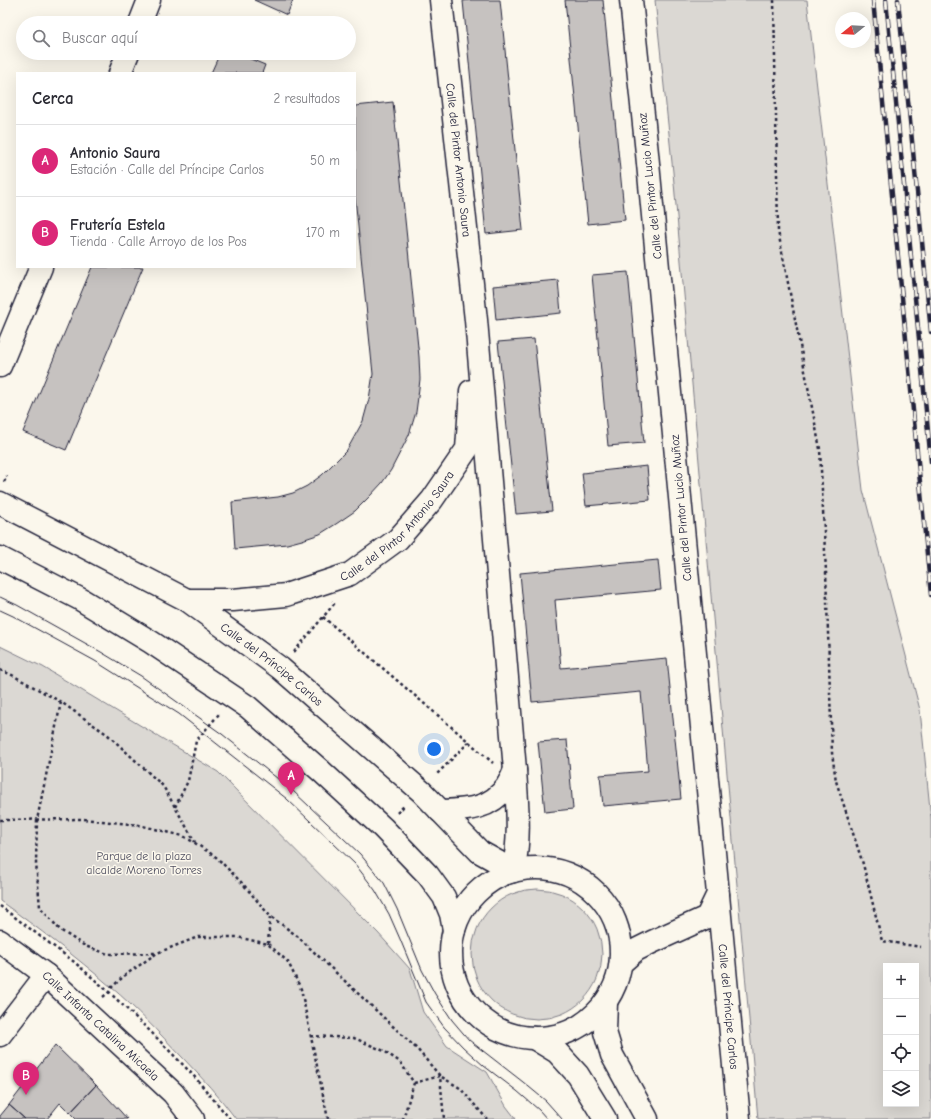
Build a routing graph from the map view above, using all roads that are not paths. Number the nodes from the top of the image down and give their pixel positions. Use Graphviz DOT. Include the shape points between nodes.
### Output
graph roads {
  1 [pos="149,0"];
  2 [pos="441,0"];
  3 [pos="631,0"];
  4 [pos="143,16"];
  5 [pos="125,60"];
  6 [pos="120,72"];
  7 [pos="41,268"];
  8 [pos="476,320"];
  9 [pos="0,366"];
  10 [pos="0,503"];
  11 [pos="0,558"];
  12 [pos="187,600"];
  13 [pos="516,770"];
  14 [pos="440,811"];
  15 [pos="511,871"];
  16 [pos="718,894"];
  17 [pos="454,930"];
  18 [pos="0,941"];
  19 [pos="621,963"];
  20 [pos="46,975"];
  21 [pos="606,1002"];
  22 [pos="0,1035"];
  23 [pos="534,1038"];
  24 [pos="193,1119"];
  25 [pos="605,1119"];
  26 [pos="647,1119"];
  27 [pos="739,1119"];
  1 -- 4 [label="street"];
  2 -- 8 [label="street, Calle del Pintor Antonio Saura"];
  3 -- 16 [label="street, Calle del Pintor Lucio Muñoz"];
  5 -- 6 [label="street"];
  7 -- 9 [label="street"];
  8 -- 12 [label="street, Calle del Pintor Antonio Saura" via="467,449 432,500 398,539 350,574 286,595 233,600"];
  8 -- 13 [label="street, Calle del Pintor Antonio Saura"];
  10 -- 12 [label="street, Calle del Príncipe Carlos"];
  11 -- 17 [label="street" via="86,603 151,642 248,707 383,828 428,875 444,897"];
  12 -- 14 [label="street, Calle del Príncipe Carlos" via="280,668 420,790"];
  13 -- 14 [label="street" via="507,786 488,804 465,810"];
  13 -- 15 [label="street, Calle del Pintor Antonio Saura" via="518,844"];
  14 -- 15 [label="street, Calle del Príncipe Carlos" via="480,852"];
  15 -- 17 [label="street" via="494,879 469,900"];
  15 -- 19 [label="street" via="546,868 573,876 592,888 603,900 616,924 621,946"];
  16 -- 19 [label="street" via="707,917 636,950"];
  16 -- 27 [label="street, Calle del Príncipe Carlos"];
  17 -- 23 [label="street" via="452,964 463,997 486,1022 502,1031"];
  18 -- 20 [label="street, Calle Infanta Catalina Micaela"];
  19 -- 21 [label="street" via="613,990"];
  20 -- 22 [label="street"];
  20 -- 24 [label="street, Calle Infanta Catalina Micaela" via="173,1093"];
  21 -- 23 [label="street" via="582,1025 551,1037"];
  21 -- 26 [label="street" via="605,1032 612,1055"];
  23 -- 25 [label="street" via="557,1052 578,1075"];
}
